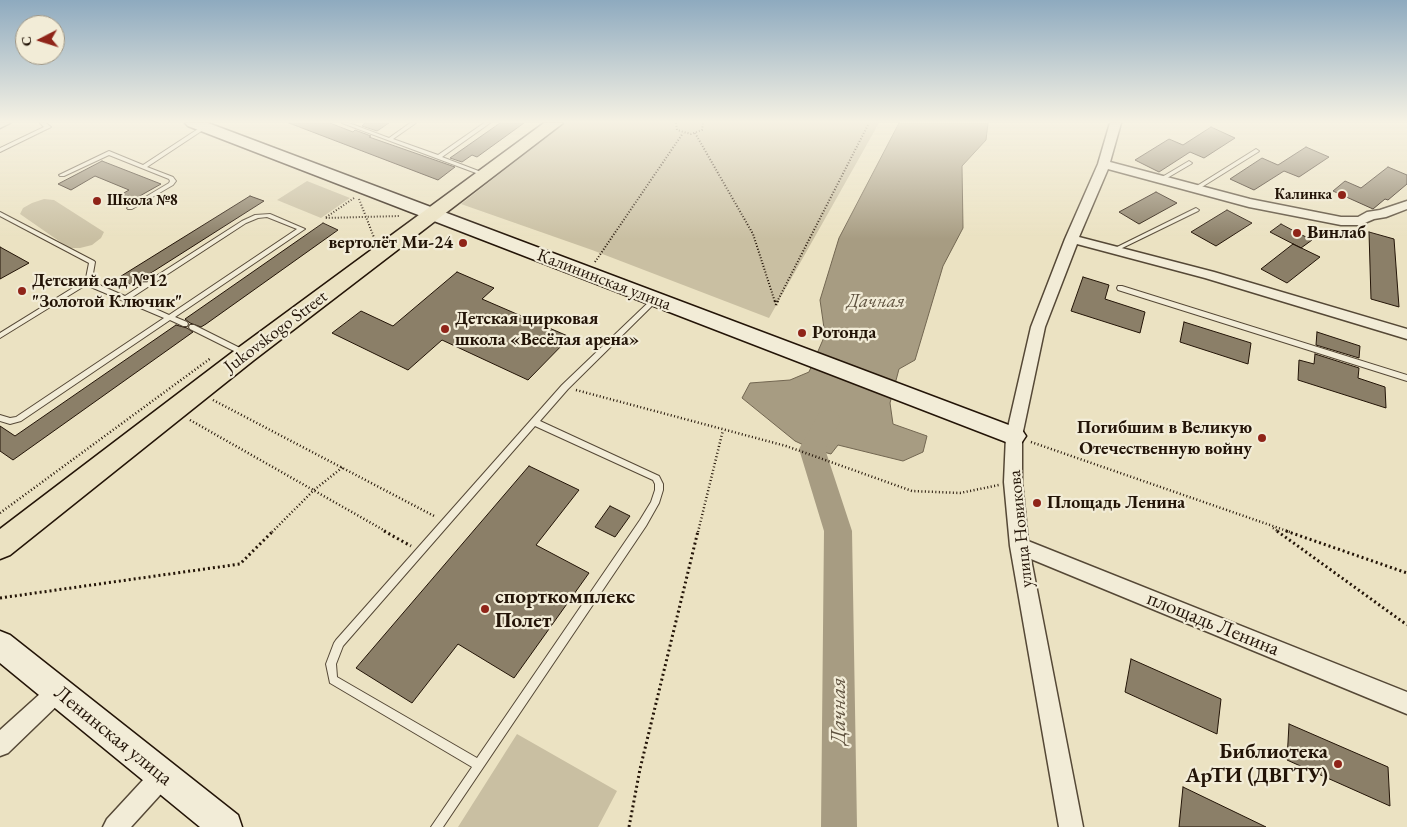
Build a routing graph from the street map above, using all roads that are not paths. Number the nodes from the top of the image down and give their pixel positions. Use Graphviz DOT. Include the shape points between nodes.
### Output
graph roads {
  1 [pos="91,162"];
  2 [pos="130,162"];
  3 [pos="150,162"];
  4 [pos="293,162"];
  5 [pos="452,162"];
  6 [pos="505,162"];
  7 [pos="1239,162"];
  8 [pos="1189,163"];
  9 [pos="1104,164"];
  10 [pos="143,167"];
  11 [pos="62,175"];
  12 [pos="488,175"];
  13 [pos="1160,180"];
  14 [pos="1195,189"];
  15 [pos="1407,206"];
  16 [pos="130,208"];
  17 [pos="1196,210"];
  18 [pos="0,214"];
  19 [pos="435,214"];
  20 [pos="1072,238"];
  21 [pos="1114,250"];
  22 [pos="86,282"];
  23 [pos="1120,288"];
  24 [pos="125,298"];
  25 [pos="655,300"];
  26 [pos="170,316"];
  27 [pos="1407,334"];
  28 [pos="0,336"];
  29 [pos="246,354"];
  30 [pos="1407,378"];
  31 [pos="0,418"];
  32 [pos="535,422"];
  33 [pos="1014,436"];
  34 [pos="0,546"];
  35 [pos="1019,546"];
  36 [pos="0,645"];
  37 [pos="58,692"];
  38 [pos="1407,703"];
  39 [pos="0,745"];
  40 [pos="479,765"];
  41 [pos="163,776"];
  42 [pos="115,827"];
  43 [pos="226,827"];
  44 [pos="436,827"];
  45 [pos="1071,827"];
  1 -- 11 [label="lane"];
  2 -- 10 [label="lane"];
  3 -- 10 [label="lane"];
  4 -- 19 [label="street, Калининская улица"];
  5 -- 12 [label="lane"];
  6 -- 12 [label="main road, Jukovskogo Street"];
  7 -- 14 [label="lane"];
  8 -- 13 [label="lane"];
  9 -- 13 [label="street"];
  9 -- 20 [label="street, улица Новикова"];
  10 -- 16 [label="lane" via="173,181"];
  12 -- 19 [label="main road, Jukovskogo Street"];
  13 -- 14 [label="street"];
  14 -- 15 [label="street" via="1341,221 1360,221"];
  17 -- 21 [label="lane"];
  18 -- 22 [label="lane" via="92,262"];
  19 -- 25 [label="street, Калининская улица"];
  19 -- 29 [label="main road, Jukovskogo Street"];
  20 -- 21 [label="street"];
  20 -- 33 [label="street, улица Новикова" via="1038,327"];
  21 -- 27 [label="street"];
  22 -- 24 [label="lane"];
  22 -- 28 [label="lane"];
  23 -- 30 [label="lane"];
  24 -- 26 [label="lane"];
  24 -- 26 [label="lane" via="257,216 268,215 302,229"];
  25 -- 32 [label="lane" via="565,387"];
  25 -- 33 [label="street, Калининская улица"];
  26 -- 29 [label="lane"];
  26 -- 31 [label="lane" via="18,419"];
  29 -- 34 [label="main road, Jukovskogo Street"];
  32 -- 40 [label="lane" via="656,478 660,490 643,523"];
  32 -- 40 [label="lane" via="339,643 331,664 333,680"];
  33 -- 35 [label="street, улица Новикова" via="1013,482"];
  35 -- 38 [label="street, площадь Ленина"];
  35 -- 45 [label="street, улица Новикова"];
  36 -- 37 [label="street, Ленинская улица"];
  37 -- 39 [label="street"];
  37 -- 41 [label="street, Ленинская улица"];
  40 -- 44 [label="lane"];
  41 -- 42 [label="street"];
  41 -- 43 [label="street, Ленинская улица"];
}
